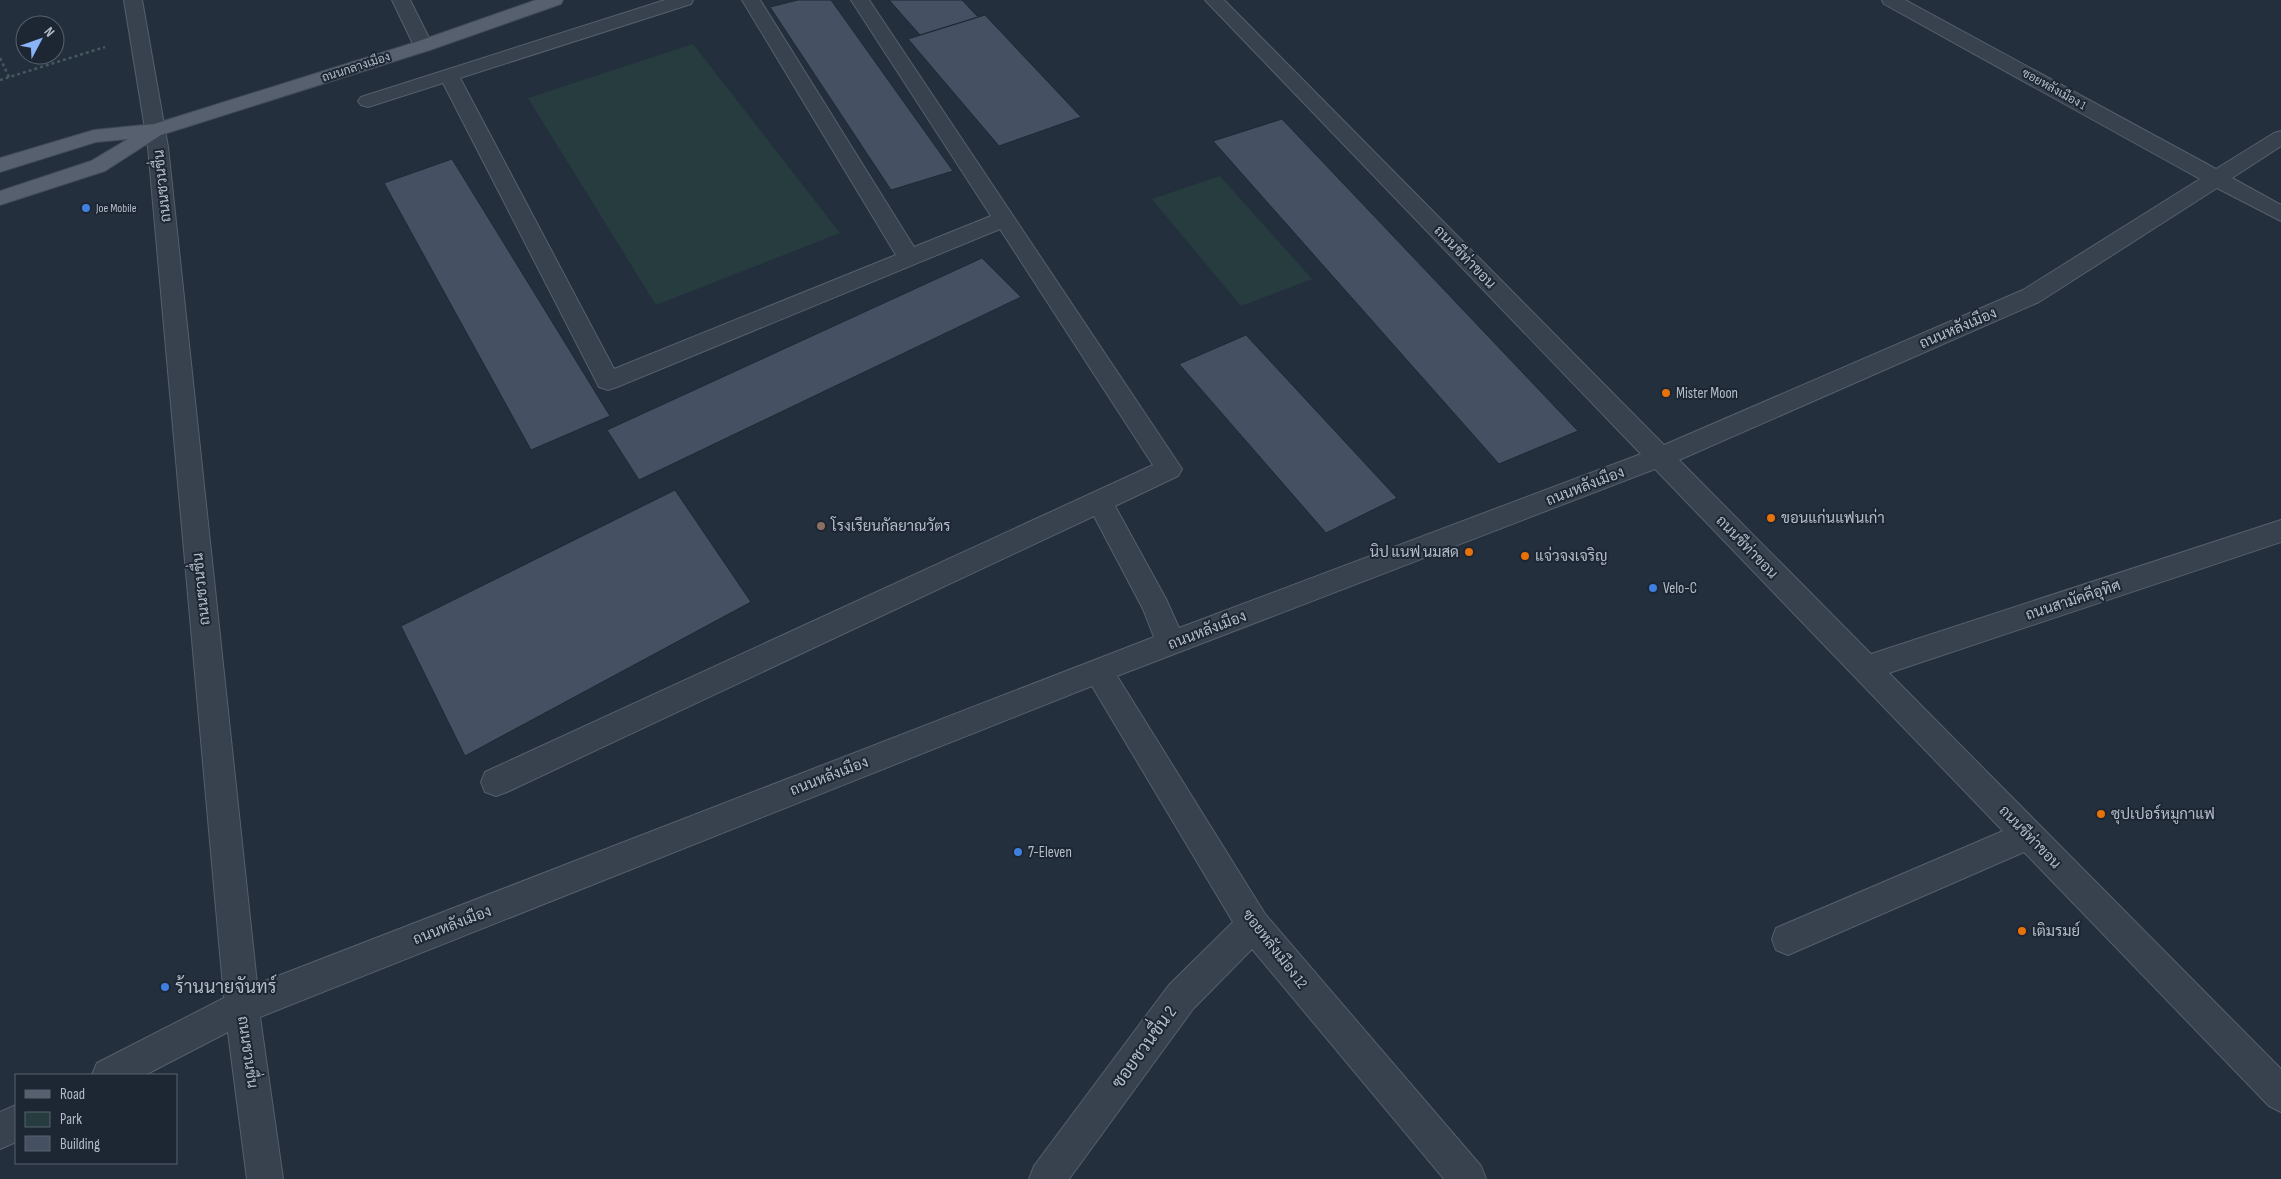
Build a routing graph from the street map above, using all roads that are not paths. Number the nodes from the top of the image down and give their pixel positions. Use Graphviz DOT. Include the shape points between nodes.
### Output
graph roads {
  1 [pos="133,0"];
  2 [pos="401,0"];
  3 [pos="554,0"];
  4 [pos="684,0"];
  5 [pos="751,0"];
  6 [pos="860,0"];
  7 [pos="1214,0"];
  8 [pos="1891,0"];
  9 [pos="423,46"];
  10 [pos="450,75"];
  11 [pos="368,101"];
  12 [pos="156,130"];
  13 [pos="2281,137"];
  14 [pos="0,165"];
  15 [pos="2216,179"];
  16 [pos="0,198"];
  17 [pos="2281,214"];
  18 [pos="1004,218"];
  19 [pos="909,258"];
  20 [pos="1661,457"];
  21 [pos="1100,501"];
  22 [pos="2281,531"];
  23 [pos="1171,643"];
  24 [pos="1864,669"];
  25 [pos="1098,671"];
  26 [pos="496,782"];
  27 [pos="2028,835"];
  28 [pos="1253,925"];
  29 [pos="1788,939"];
  30 [pos="242,1007"];
  31 [pos="111,1074"];
  32 [pos="2281,1094"];
  33 [pos="15,1124"];
  34 [pos="0,1131"];
  35 [pos="265,1179"];
  36 [pos="1047,1179"];
  37 [pos="1468,1179"];
  1 -- 12 [label="street, ถนนชวนชื่น"];
  2 -- 9 [label="street"];
  3 -- 9 [label="main road, ถนนกลางเมือง"];
  4 -- 10 [label="street"];
  5 -- 19 [label="street"];
  6 -- 18 [label="street"];
  7 -- 20 [label="street, ถนนชีท่าขอน"];
  8 -- 15 [label="street, ซอยหลังเมือง 1"];
  9 -- 12 [label="main road, ถนนกลางเมือง"];
  10 -- 11 [label="street"];
  10 -- 19 [label="street" via="608,381"];
  12 -- 14 [label="main road, ถนนกลางเมือง" via="94,136"];
  12 -- 16 [label="main road, ถนนกลางเมือง" via="98,166"];
  12 -- 30 [label="street, ถนนชวนชื่น"];
  13 -- 15 [label="street, ถนนหลังเมือง"];
  15 -- 17 [label="street, ซอยหลังเมือง 1"];
  15 -- 20 [label="street, ถนนหลังเมือง" via="2032,296"];
  18 -- 19 [label="street"];
  18 -- 21 [label="street" via="1169,469"];
  20 -- 23 [label="street, ถนนหลังเมือง"];
  20 -- 24 [label="street, ถนนชีท่าขอน"];
  21 -- 23 [label="street" via="1156,607"];
  21 -- 26 [label="street"];
  22 -- 24 [label="street, ถนนสามัคคีอุทิศ"];
  23 -- 25 [label="street, ถนนหลังเมือง"];
  24 -- 27 [label="street, ถนนชีท่าขอน"];
  25 -- 28 [label="street, ซอยหลังเมือง 12"];
  25 -- 30 [label="street, ถนนหลังเมือง"];
  27 -- 29 [label="street"];
  27 -- 32 [label="street, ถนนชีท่าขอน"];
  28 -- 36 [label="street, ซอยชวนชื่น 2" via="1180,997"];
  28 -- 37 [label="street, ซอยหลังเมือง 12"];
  30 -- 31 [label="street, ถนนหลังเมือง"];
  30 -- 35 [label="street, ถนนชวนชื่น"];
  33 -- 34 [label="street"];
}
